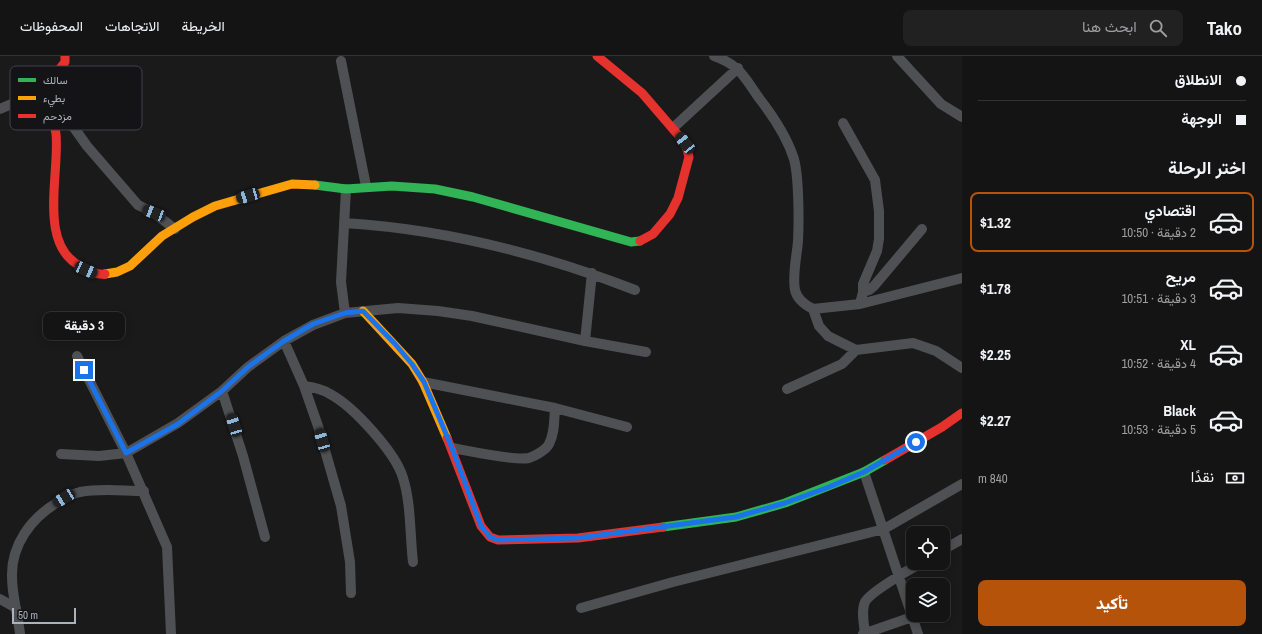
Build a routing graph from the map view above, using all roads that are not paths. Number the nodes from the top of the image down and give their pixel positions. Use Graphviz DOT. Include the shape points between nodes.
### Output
graph roads {
  1 [pos="65,56"];
  2 [pos="597,56"];
  3 [pos="714,56"];
  4 [pos="898,56"];
  5 [pos="341,61"];
  6 [pos="62,66"];
  7 [pos="738,68"];
  8 [pos="10,105"];
  9 [pos="0,110"];
  10 [pos="962,117"];
  11 [pos="843,123"];
  12 [pos="673,128"];
  13 [pos="55,130"];
  14 [pos="76,130"];
  15 [pos="366,186"];
  16 [pos="346,189"];
  17 [pos="344,223"];
  18 [pos="175,229"];
  19 [pos="922,229"];
  20 [pos="592,273"];
  21 [pos="962,278"];
  22 [pos="635,290"];
  23 [pos="864,292"];
  24 [pos="860,304"];
  25 [pos="813,308"];
  26 [pos="363,311"];
  27 [pos="345,313"];
  28 [pos="284,341"];
  29 [pos="584,341"];
  30 [pos="856,350"];
  31 [pos="646,352"];
  32 [pos="77,356"];
  33 [pos="962,368"];
  34 [pos="424,382"];
  35 [pos="304,386"];
  36 [pos="787,389"];
  37 [pos="222,391"];
  38 [pos="555,408"];
  39 [pos="962,413"];
  40 [pos="627,427"];
  41 [pos="452,448"];
  42 [pos="126,453"];
  43 [pos="61,454"];
  44 [pos="864,472"];
  45 [pos="962,484"];
  46 [pos="144,492"];
  47 [pos="884,529"];
  48 [pos="265,537"];
  49 [pos="962,539"];
  50 [pos="950,546"];
  51 [pos="413,562"];
  52 [pos="909,570"];
  53 [pos="899,576"];
  54 [pos="351,592"];
  55 [pos="906,598"];
  56 [pos="0,600"];
  57 [pos="16,608"];
  58 [pos="581,608"];
  59 [pos="906,619"];
  60 [pos="914,622"];
  61 [pos="20,634"];
  62 [pos="170,634"];
  63 [pos="864,634"];
  64 [pos="918,634"];
  1 -- 6 [label="street"];
  2 -- 12 [label="street" via="642,93"];
  3 -- 7 [label="street"];
  4 -- 10 [label="street" via="941,104"];
  5 -- 15 [label="street"];
  7 -- 12 [label="street"];
  7 -- 25 [label="street" via="764,104 794,159 798,239 795,291 805,305"];
  8 -- 9 [label="street"];
  11 -- 23 [label="street" via="875,180 880,211 877,251 865,275"];
  12 -- 15 [label="street" via="685,143 689,157 687,169 670,214 653,234 642,241 632,242 611,237 473,197 435,189"];
  13 -- 18 [label="street" via="55,232 59,244 75,264 98,275 117,272 130,266 162,236"];
  14 -- 18 [label="street" via="138,205"];
  15 -- 16 [label="street"];
  16 -- 17 [label="street"];
  16 -- 18 [label="street" via="292,184 215,206"];
  17 -- 20 [label="street" via="381,226 465,240 552,260"];
  17 -- 27 [label="street" via="341,282"];
  19 -- 23 [label="street" via="874,286"];
  20 -- 22 [label="street"];
  20 -- 29 [label="street"];
  21 -- 24 [label="street"];
  23 -- 24 [label="street"];
  24 -- 25 [label="street"];
  25 -- 30 [label="street" via="820,326 828,336"];
  26 -- 27 [label="street"];
  26 -- 29 [label="street" via="398,308 438,311"];
  26 -- 34 [label="street" via="395,344"];
  27 -- 28 [label="street" via="313,324"];
  28 -- 35 [label="street"];
  28 -- 37 [label="street" via="248,367"];
  29 -- 31 [label="street"];
  30 -- 33 [label="street" via="913,342 936,351"];
  30 -- 36 [label="street" via="842,364"];
  32 -- 42 [label="street"];
  34 -- 38 [label="street"];
  34 -- 41 [label="street"];
  35 -- 51 [label="street" via="325,391 346,404 391,454 403,476"];
  35 -- 54 [label="street" via="341,506 350,562"];
  37 -- 42 [label="street" via="178,424"];
  37 -- 48 [label="street" via="244,456"];
  38 -- 40 [label="street"];
  38 -- 41 [label="street" via="553,433 549,445 530,458"];
  39 -- 44 [label="street"];
  41 -- 44 [label="street" via="481,526 490,537 498,540 578,538 736,517 785,503"];
  42 -- 43 [label="street" via="99,456"];
  42 -- 46 [label="street"];
  44 -- 47 [label="street"];
  45 -- 47 [label="street"];
  46 -- 57 [label="street" via="78,492 49,508 34,520 23,534 13,563"];
  46 -- 62 [label="street" via="168,551"];
  47 -- 53 [label="street"];
  47 -- 58 [label="street"];
  49 -- 50 [label="street"];
  52 -- 53 [label="street"];
  53 -- 55 [label="street"];
  53 -- 63 [label="street" via="872,594 865,602"];
  56 -- 57 [label="street"];
  57 -- 61 [label="street"];
  59 -- 63 [label="street"];
  60 -- 64 [label="street"];
}
